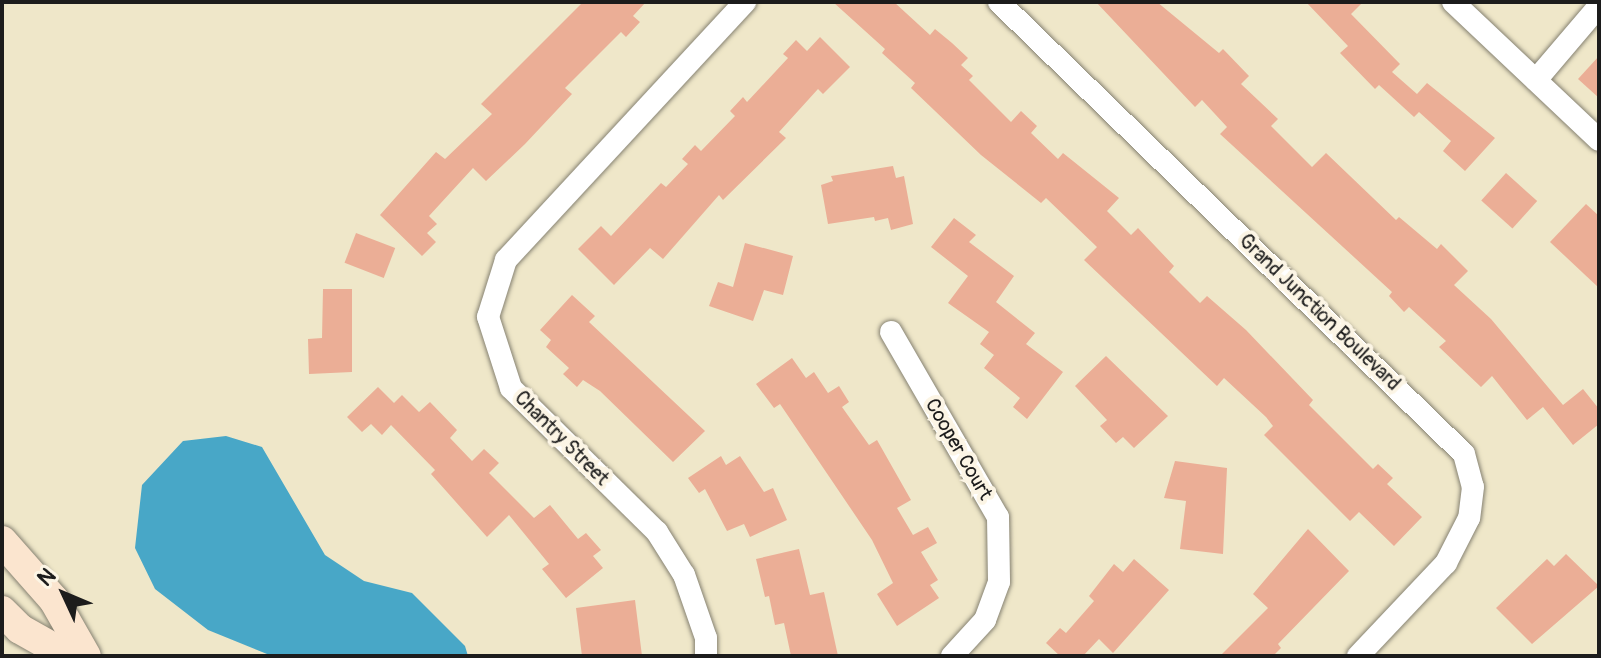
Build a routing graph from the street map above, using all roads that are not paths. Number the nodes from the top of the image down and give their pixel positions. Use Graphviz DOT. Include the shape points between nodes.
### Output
graph roads {
  1 [pos="745,2"];
  2 [pos="999,2"];
  3 [pos="1453,2"];
  4 [pos="1599,6"];
  5 [pos="1536,80"];
  6 [pos="1599,140"];
  7 [pos="891,332"];
  8 [pos="2,541"];
  9 [pos="2,611"];
  10 [pos="68,656"];
  11 [pos="86,656"];
  12 [pos="706,656"];
  13 [pos="952,656"];
  14 [pos="1358,656"];
  1 -- 12 [label="street, Chantry Street" via="506,260 488,317 511,388 657,532 684,575 706,638"];
  2 -- 14 [label="street, Grand Junction Boulevard" via="1464,454 1473,487 1469,518 1446,563"];
  3 -- 5 [label="street"];
  4 -- 5 [label="street"];
  5 -- 6 [label="street"];
  7 -- 13 [label="street, Cooper Court" via="998,517 999,582 985,620"];
  8 -- 11 [label="main road" via="54,600"];
  9 -- 10 [label="main road" via="20,629"];
}
